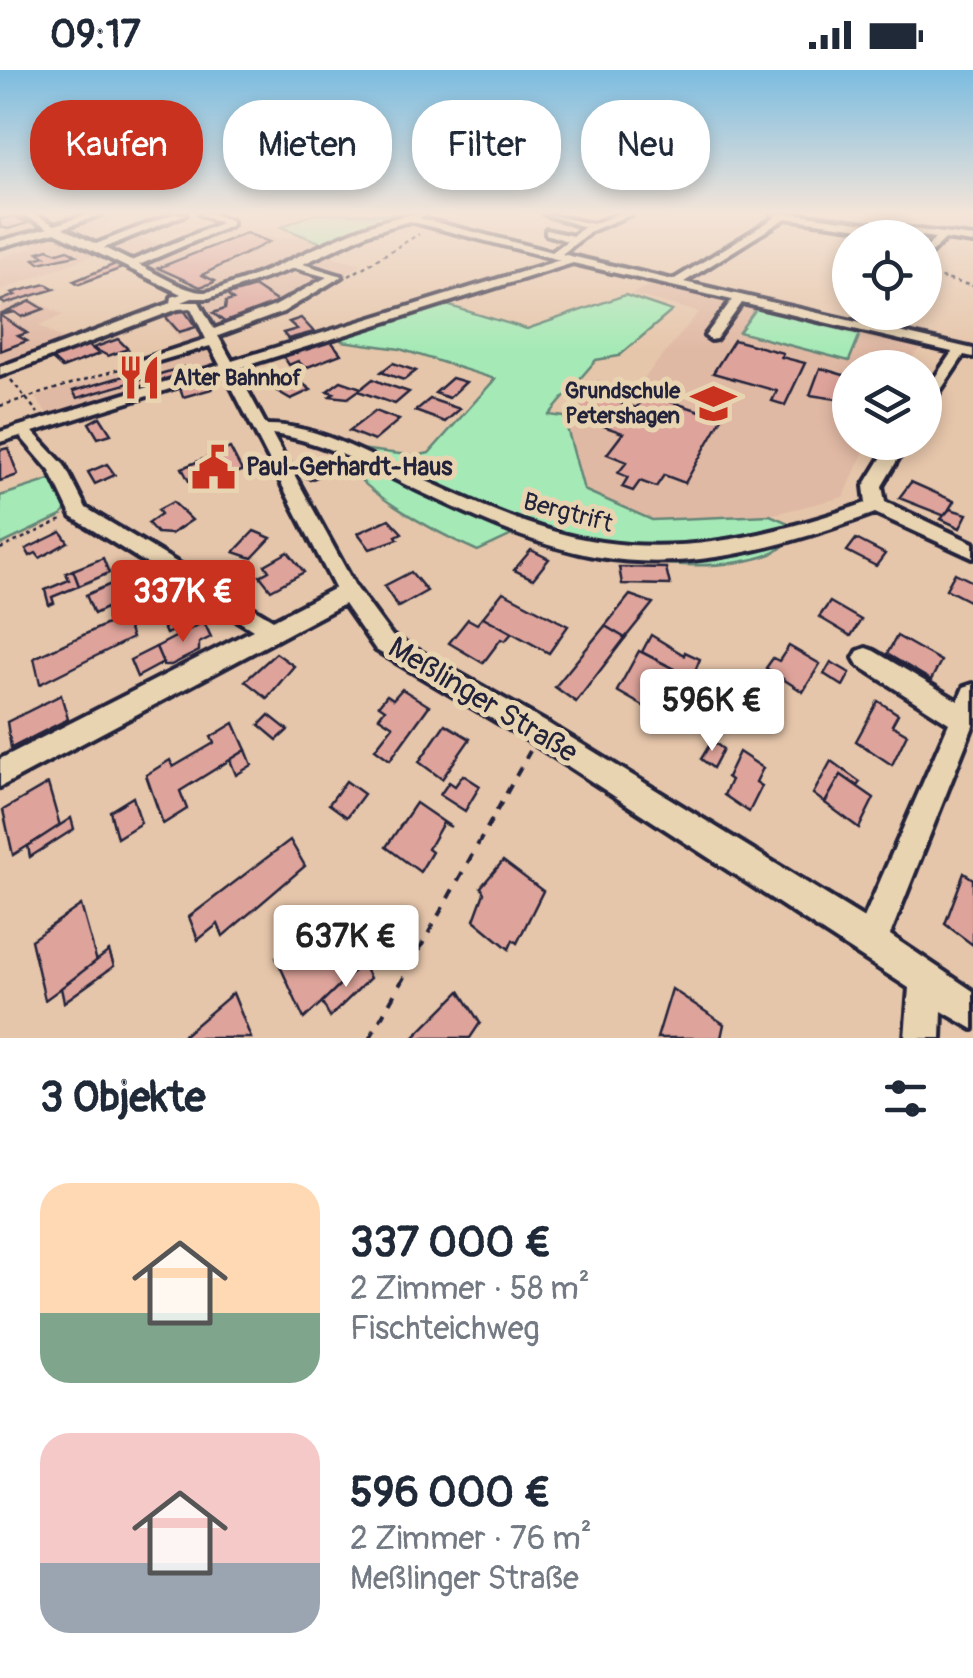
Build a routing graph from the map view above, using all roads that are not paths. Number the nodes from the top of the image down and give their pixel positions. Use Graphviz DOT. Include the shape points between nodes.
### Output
graph roads {
  1 [pos="125,259"];
  2 [pos="143,259"];
  3 [pos="307,259"];
  4 [pos="568,259"];
  5 [pos="713,259"];
  6 [pos="572,260"];
  7 [pos="134,263"];
  8 [pos="295,265"];
  9 [pos="674,284"];
  10 [pos="197,298"];
  11 [pos="739,299"];
  12 [pos="832,320"];
  13 [pos="874,330"];
  14 [pos="711,336"];
  15 [pos="214,337"];
  16 [pos="966,352"];
  17 [pos="142,362"];
  18 [pos="227,364"];
  19 [pos="2,371"];
  20 [pos="942,382"];
  21 [pos="23,430"];
  22 [pos="259,430"];
  23 [pos="0,437"];
  24 [pos="889,460"];
  25 [pos="876,506"];
  26 [pos="973,551"];
  27 [pos="347,592"];
  28 [pos="271,630"];
  29 [pos="866,658"];
  30 [pos="968,706"];
  31 [pos="0,773"];
  32 [pos="871,941"];
  33 [pos="927,977"];
  34 [pos="973,1012"];
  35 [pos="923,1038"];
  1 -- 7 [label="street"];
  2 -- 7 [label="street"];
  3 -- 8 [label="street"];
  4 -- 6 [label="street"];
  5 -- 9 [label="street"];
  6 -- 9 [label="street"];
  6 -- 18 [label="street"];
  7 -- 10 [label="street"];
  8 -- 10 [label="street"];
  8 -- 15 [label="street" via="336,276"];
  9 -- 11 [label="street"];
  10 -- 15 [label="street, Meßlinger Straße"];
  10 -- 19 [label="street"];
  11 -- 12 [label="street"];
  11 -- 14 [label="street"];
  13 -- 16 [label="street"];
  15 -- 17 [label="street"];
  15 -- 18 [label="street, Meßlinger Straße"];
  16 -- 20 [label="street"];
  18 -- 21 [label="street"];
  18 -- 22 [label="street, Meßlinger Straße"];
  21 -- 23 [label="street"];
  21 -- 28 [label="street" via="58,469 78,512"];
  22 -- 25 [label="street, Bergtrift" via="342,451 488,516 602,550 666,555 736,548"];
  22 -- 27 [label="street, Meßlinger Straße"];
  24 -- 25 [label="street" via="874,486"];
  25 -- 26 [label="street"];
  27 -- 28 [label="street"];
  27 -- 32 [label="street, Meßlinger Straße" via="384,643"];
  28 -- 31 [label="street"];
  29 -- 30 [label="street"];
  30 -- 32 [label="street"];
  32 -- 33 [label="street, Meßlinger Straße"];
  33 -- 34 [label="street, Meßlinger Straße"];
  33 -- 35 [label="street"];
}
